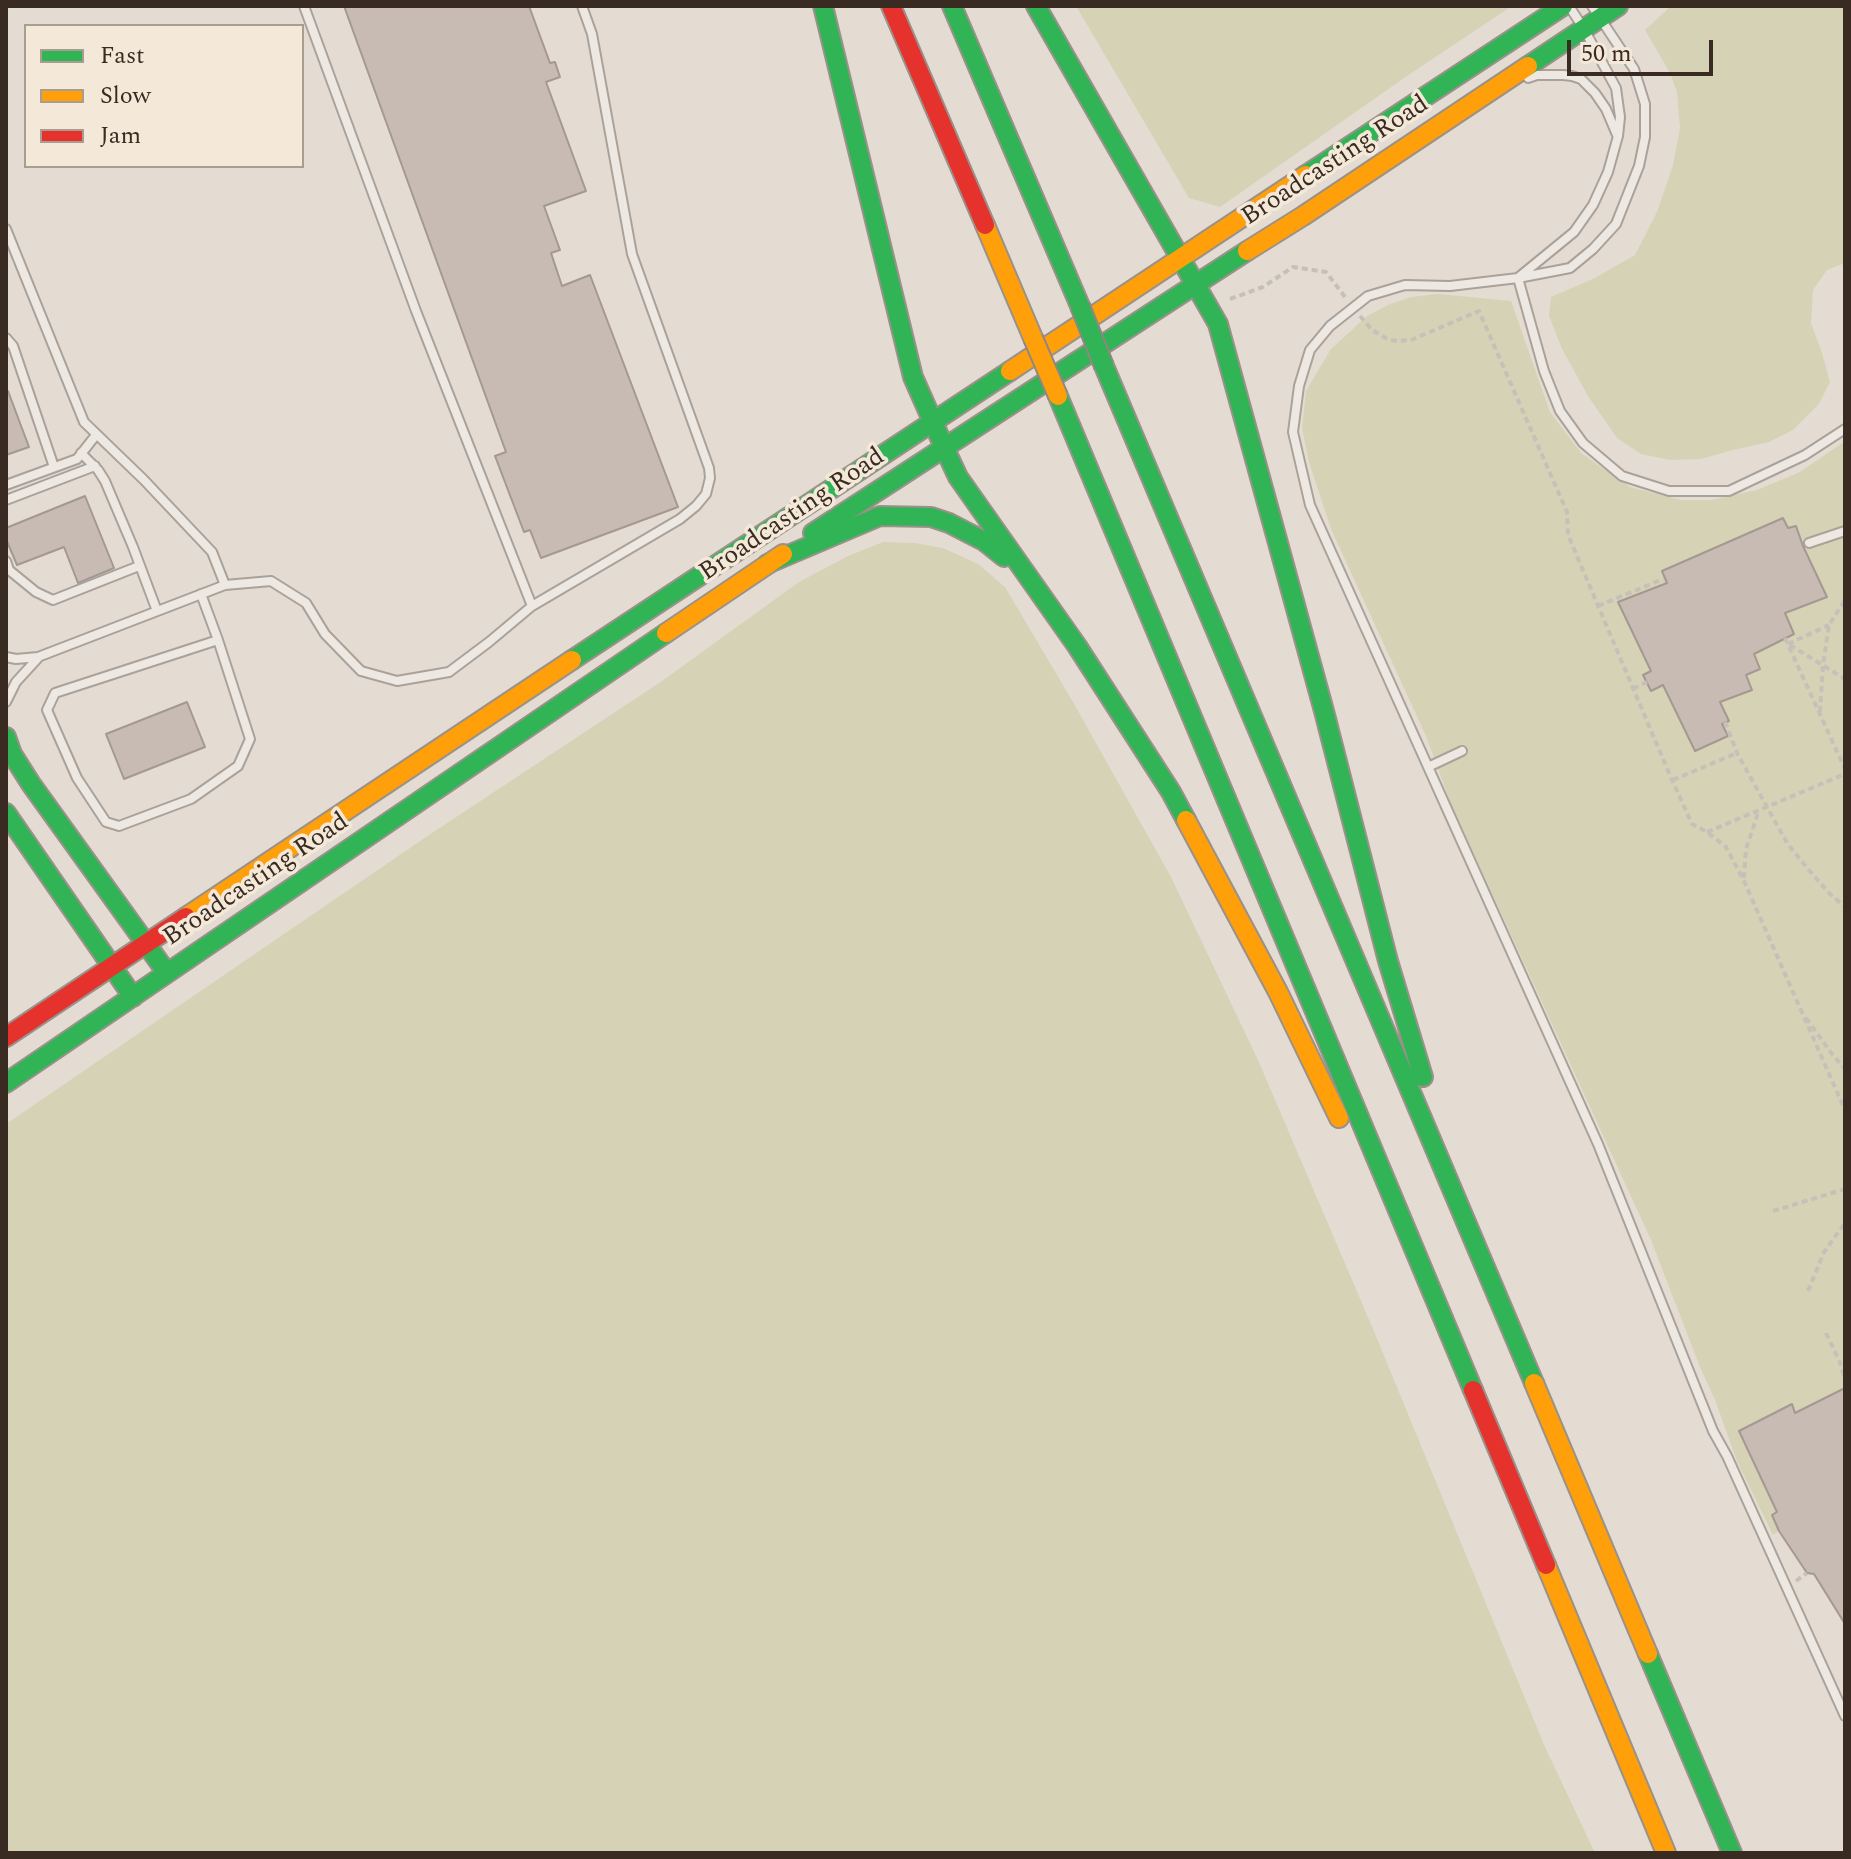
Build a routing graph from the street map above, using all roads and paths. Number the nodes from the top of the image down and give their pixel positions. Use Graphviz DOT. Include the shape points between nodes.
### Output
graph roads {
  1 [pos="304,6"];
  2 [pos="582,6"];
  3 [pos="823,6"];
  4 [pos="891,6"];
  5 [pos="952,6"];
  6 [pos="1036,6"];
  7 [pos="1566,6"];
  8 [pos="1618,6"];
  9 [pos="1596,12"];
  10 [pos="1584,29"];
  11 [pos="1499,86"];
  12 [pos="1618,136"];
  13 [pos="6,229"];
  14 [pos="10,253"];
  15 [pos="1181,258"];
  16 [pos="1518,278"];
  17 [pos="1195,283"];
  18 [pos="1209,306"];
  19 [pos="1353,306"];
  20 [pos="6,338"];
  21 [pos="933,423"];
  22 [pos="1845,429"];
  23 [pos="96,435"];
  24 [pos="944,447"];
  25 [pos="81,453"];
  26 [pos="95,466"];
  27 [pos="54,467"];
  28 [pos="6,485"];
  29 [pos="6,500"];
  30 [pos="1845,531"];
  31 [pos="1809,543"];
  32 [pos="6,561"];
  33 [pos="767,564"];
  34 [pos="139,566"];
  35 [pos="1028,578"];
  36 [pos="1663,579"];
  37 [pos="225,585"];
  38 [pos="201,594"];
  39 [pos="1845,600"];
  40 [pos="532,606"];
  41 [pos="1598,606"];
  42 [pos="157,611"];
  43 [pos="1829,625"];
  44 [pos="218,640"];
  45 [pos="1786,641"];
  46 [pos="6,657"];
  47 [pos="38,657"];
  48 [pos="1823,665"];
  49 [pos="1845,679"];
  50 [pos="1647,682"];
  51 [pos="1633,689"];
  52 [pos="6,702"];
  53 [pos="1820,712"];
  54 [pos="1725,722"];
  55 [pos="6,737"];
  56 [pos="1462,751"];
  57 [pos="1737,753"];
  58 [pos="1428,767"];
  59 [pos="1845,772"];
  60 [pos="1672,780"];
  61 [pos="1767,808"];
  62 [pos="1758,812"];
  63 [pos="6,813"];
  64 [pos="1707,832"];
  65 [pos="1744,881"];
  66 [pos="1845,907"];
  67 [pos="147,943"];
  68 [pos="112,966"];
  69 [pos="167,973"];
  70 [pos="133,997"];
  71 [pos="1800,1010"];
  72 [pos="6,1037"];
  73 [pos="1845,1069"];
  74 [pos="6,1083"];
  75 [pos="1845,1110"];
  76 [pos="1845,1189"];
  77 [pos="1773,1211"];
  78 [pos="1845,1223"];
  79 [pos="1483,1261"];
  80 [pos="1808,1291"];
  81 [pos="1826,1333"];
  82 [pos="1842,1363"];
  83 [pos="1845,1380"];
  84 [pos="1476,1396"];
  85 [pos="1845,1716"];
  86 [pos="1666,1853"];
  87 [pos="1732,1853"];
  1 -- 40 [label="lane"];
  2 -- 40 [label="lane" via="592,34 632,254 710,478 706,494 680,519"];
  3 -- 21 [label="main road" via="913,377"];
  4 -- 84 [label="main road, bridge"];
  5 -- 79 [label="main road, bridge"];
  6 -- 15 [label="main road"];
  7 -- 10 [label="lane"];
  7 -- 15 [label="main road, Broadcasting Road"];
  8 -- 9 [label="main road, Broadcasting Road"];
  9 -- 10 [label="main road, Broadcasting Road"];
  9 -- 16 [label="lane" via="1634,69 1645,104 1639,166 1616,224 1593,249 1570,268"];
  10 -- 11 [label="main road, Broadcasting Road"];
  10 -- 12 [label="lane" via="1616,88"];
  11 -- 12 [label="lane" via="1537,75 1581,79 1606,109"];
  11 -- 17 [label="main road, Broadcasting Road"];
  12 -- 16 [label="lane" via="1593,205 1574,232"];
  13 -- 14 [label="lane"];
  14 -- 23 [label="lane" via="84,422"];
  15 -- 17 [label="main road"];
  15 -- 21 [label="main road, Broadcasting Road"];
  16 -- 19 [label="lane" via="1405,285"];
  16 -- 22 [label="lane" via="1560,411 1583,443 1622,476 1669,491 1729,491 1805,455"];
  17 -- 18 [label="main road"];
  17 -- 24 [label="main road, Broadcasting Road"];
  18 -- 19 [label="path" via="1263,287 1293,267 1326,272"];
  18 -- 79 [label="main road" via="1229,362 1388,961"];
  19 -- 41 [label="path" via="1372,330 1399,341 1479,311 1567,512 1568,535"];
  19 -- 58 [label="lane" via="1310,350 1293,432 1310,505"];
  20 -- 27 [label="lane"];
  21 -- 24 [label="main road"];
  21 -- 67 [label="main road, Broadcasting Road"];
  23 -- 25 [label="lane"];
  23 -- 37 [label="lane" via="212,552"];
  24 -- 33 [label="main road, Broadcasting Road"];
  24 -- 35 [label="main road" via="958,477"];
  25 -- 26 [label="lane"];
  25 -- 27 [label="lane"];
  26 -- 29 [label="lane"];
  26 -- 34 [label="lane"];
  27 -- 28 [label="lane"];
  30 -- 31 [label="lane"];
  32 -- 34 [label="lane" via="9,570 53,600"];
  33 -- 35 [label="main road" via="880,516 913,516 963,529"];
  33 -- 69 [label="main road, Broadcasting Road"];
  34 -- 42 [label="lane"];
  35 -- 84 [label="main road" via="1120,710 1186,818 1278,992"];
  36 -- 41 [label="path"];
  37 -- 38 [label="lane"];
  37 -- 40 [label="lane" via="271,581 306,603 325,634 361,671 397,681 449,672"];
  38 -- 42 [label="lane"];
  38 -- 44 [label="lane"];
  39 -- 43 [label="path"];
  41 -- 51 [label="path"];
  42 -- 47 [label="lane"];
  43 -- 45 [label="path"];
  43 -- 48 [label="path"];
  44 -- 44 [label="lane" via="250,739 238,766 191,799 119,826 106,822 77,778 47,710 55,693"];
  45 -- 48 [label="path"];
  45 -- 53 [label="path"];
  46 -- 47 [label="lane"];
  47 -- 52 [label="lane"];
  48 -- 49 [label="path"];
  48 -- 53 [label="path"];
  50 -- 51 [label="path"];
  51 -- 60 [label="path"];
  53 -- 59 [label="path"];
  54 -- 57 [label="path"];
  55 -- 67 [label="main road" via="31,784"];
  56 -- 58 [label="lane"];
  57 -- 60 [label="path"];
  57 -- 61 [label="path"];
  58 -- 85 [label="lane" via="1598,1144 1713,1431"];
  59 -- 61 [label="path"];
  60 -- 64 [label="path" via="1692,824"];
  61 -- 62 [label="path"];
  61 -- 66 [label="path" via="1787,843"];
  62 -- 64 [label="path"];
  62 -- 65 [label="path" via="1746,849"];
  63 -- 68 [label="main road"];
  64 -- 65 [label="path" via="1726,847"];
  65 -- 71 [label="path"];
  67 -- 68 [label="main road, Broadcasting Road"];
  67 -- 69 [label="main road"];
  68 -- 70 [label="main road"];
  68 -- 72 [label="main road, Broadcasting Road"];
  69 -- 70 [label="main road, Broadcasting Road"];
  70 -- 74 [label="main road, Broadcasting Road"];
  71 -- 73 [label="path"];
  71 -- 75 [label="path"];
  76 -- 77 [label="path"];
  78 -- 80 [label="path" via="1824,1252"];
  79 -- 87 [label="main road"];
  81 -- 82 [label="path"];
  82 -- 83 [label="path"];
  84 -- 86 [label="main road"];
}
